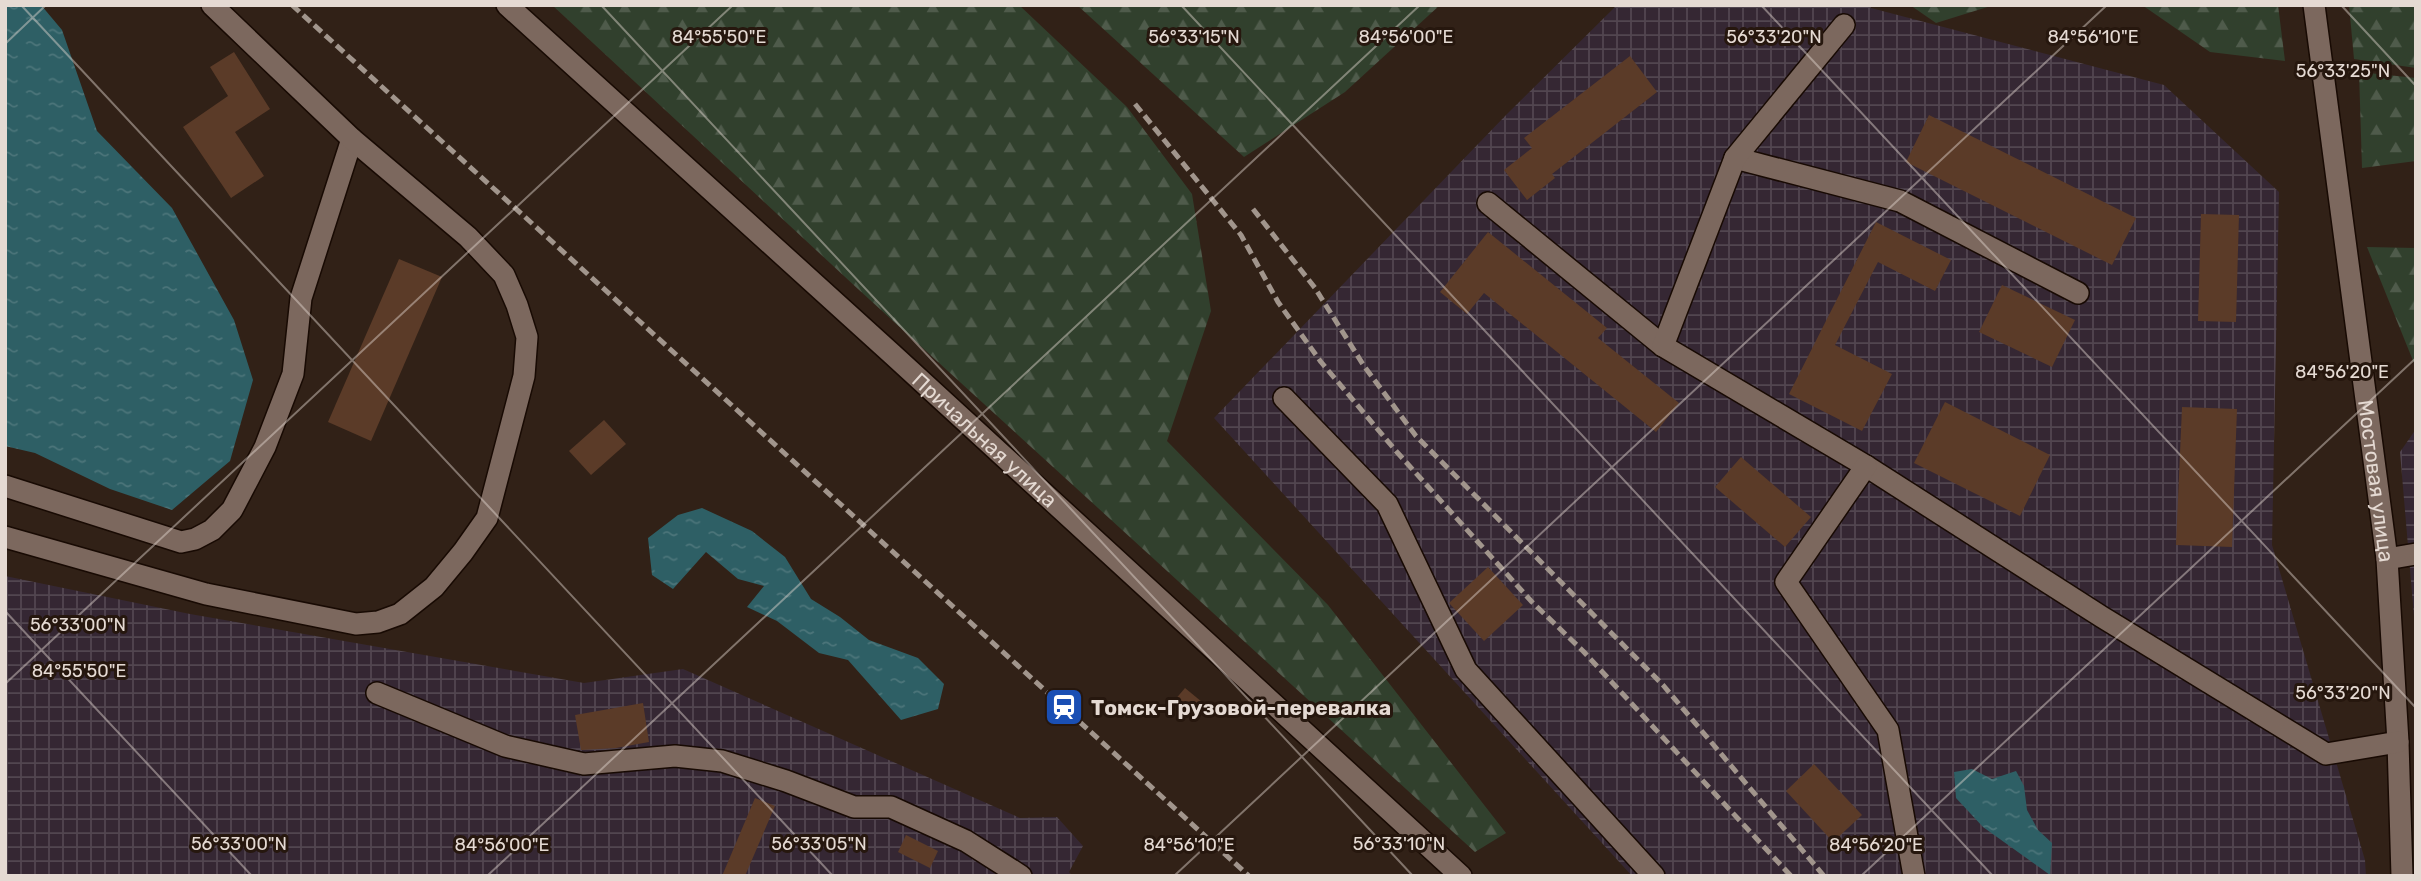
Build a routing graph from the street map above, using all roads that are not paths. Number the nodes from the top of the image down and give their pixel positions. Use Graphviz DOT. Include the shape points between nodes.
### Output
graph roads {
  1 [pos="212,5"];
  2 [pos="507,5"];
  3 [pos="2314,5"];
  4 [pos="1844,25"];
  5 [pos="352,139"];
  6 [pos="1735,158"];
  7 [pos="1488,204"];
  8 [pos="2078,293"];
  9 [pos="1663,346"];
  10 [pos="1283,398"];
  11 [pos="1866,466"];
  12 [pos="5,486"];
  13 [pos="5,537"];
  14 [pos="2416,554"];
  15 [pos="2387,559"];
  16 [pos="377,693"];
  17 [pos="2398,742"];
  18 [pos="1021,876"];
  19 [pos="1461,876"];
  20 [pos="1654,876"];
  21 [pos="1914,876"];
  22 [pos="2402,876"];
  1 -- 5 [label="street"];
  2 -- 19 [label="street, Причальная улица"];
  3 -- 15 [label="street, Мостовая улица"];
  4 -- 6 [label="street"];
  5 -- 12 [label="street" via="300,298 293,374 265,447 223,520 195,539 181,541"];
  5 -- 13 [label="street" via="468,237 504,275 527,337 524,376 487,518 434,587 400,614 356,624 206,594"];
  6 -- 8 [label="street" via="1900,201"];
  6 -- 9 [label="street"];
  7 -- 9 [label="street"];
  9 -- 11 [label="street"];
  10 -- 20 [label="street" via="1387,504 1466,670"];
  11 -- 17 [label="street" via="2326,754"];
  11 -- 21 [label="street" via="1786,582 1888,730"];
  14 -- 15 [label="street"];
  15 -- 17 [label="street, Мостовая улица"];
  16 -- 18 [label="street" via="505,746 584,764 675,756 722,761 854,807 891,807 966,841"];
  17 -- 22 [label="street, Мостовая улица"];
}
